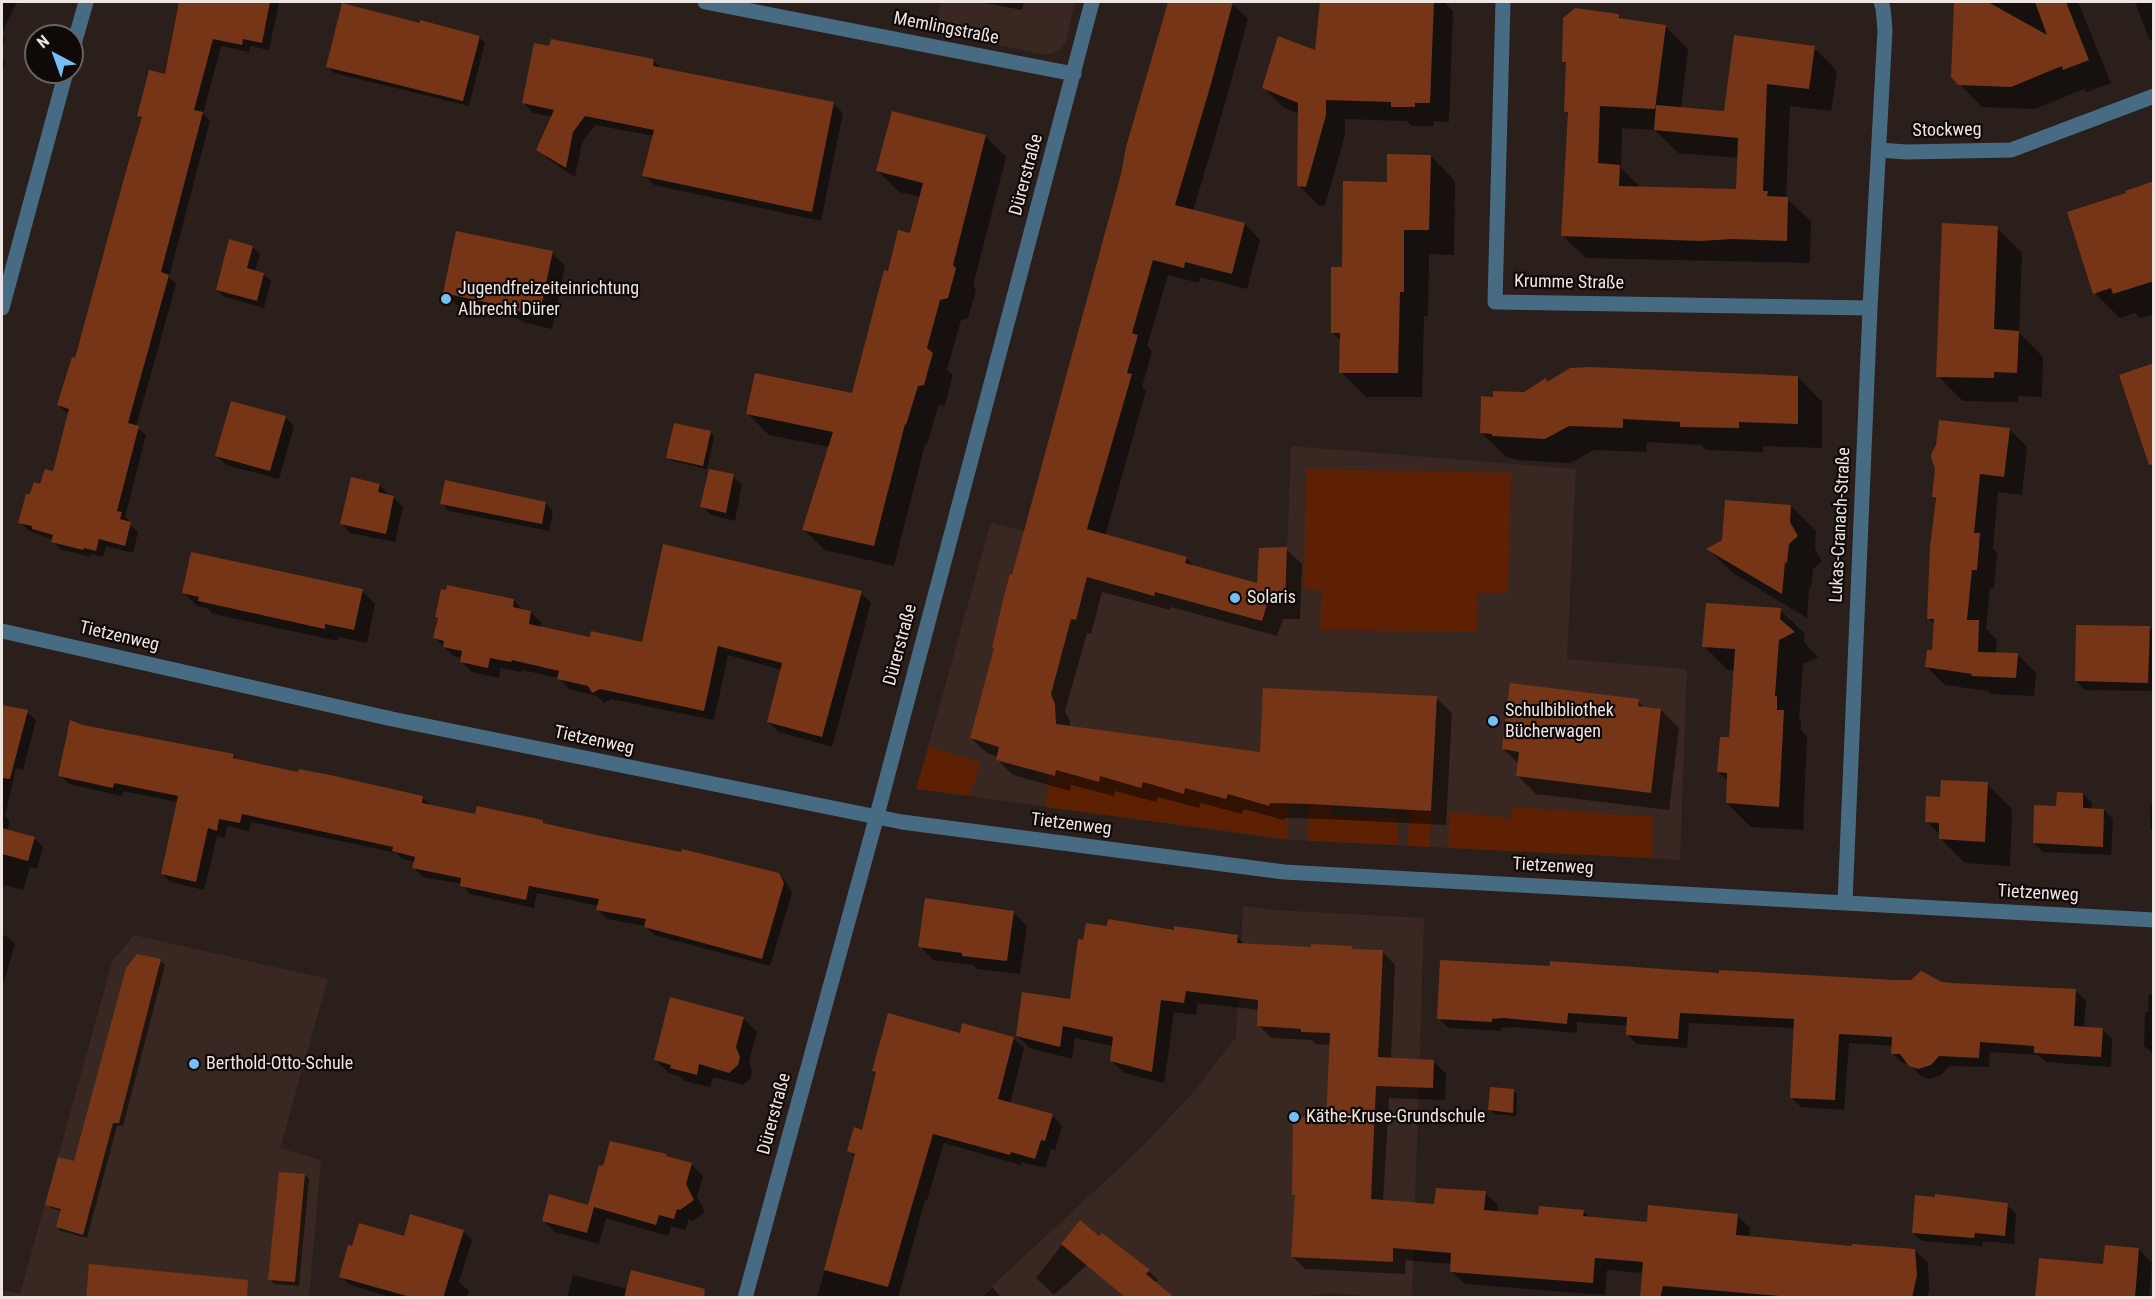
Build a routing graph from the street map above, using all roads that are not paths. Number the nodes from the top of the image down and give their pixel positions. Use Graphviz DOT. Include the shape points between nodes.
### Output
graph roads {
  1 [pos="86,2"];
  2 [pos="705,2"];
  3 [pos="1092,2"];
  4 [pos="1503,2"];
  5 [pos="1881,2"];
  6 [pos="80,24"];
  7 [pos="1074,74"];
  8 [pos="63,84"];
  9 [pos="2154,96"];
  10 [pos="1880,150"];
  11 [pos="2,308"];
  12 [pos="1870,308"];
  13 [pos="2,631"];
  14 [pos="876,819"];
  15 [pos="1845,903"];
  16 [pos="2154,920"];
  17 [pos="745,1298"];
  1 -- 6 [label="street"];
  2 -- 7 [label="street, Memlingstraße"];
  3 -- 7 [label="street, Dürerstraße"];
  4 -- 12 [label="street, Krumme Straße" via="1494,302"];
  5 -- 10 [label="street" via="1885,30"];
  7 -- 14 [label="street, Dürerstraße"];
  8 -- 11 [label="street"];
  9 -- 10 [label="street, Stockweg" via="2011,150"];
  10 -- 12 [label="street, Lukas-Cranach-Straße"];
  12 -- 15 [label="street, Lukas-Cranach-Straße"];
  13 -- 14 [label="street, Tietzenweg" via="392,719"];
  14 -- 15 [label="street, Tietzenweg" via="1284,872"];
  14 -- 17 [label="street, Dürerstraße"];
  15 -- 16 [label="street, Tietzenweg"];
}
